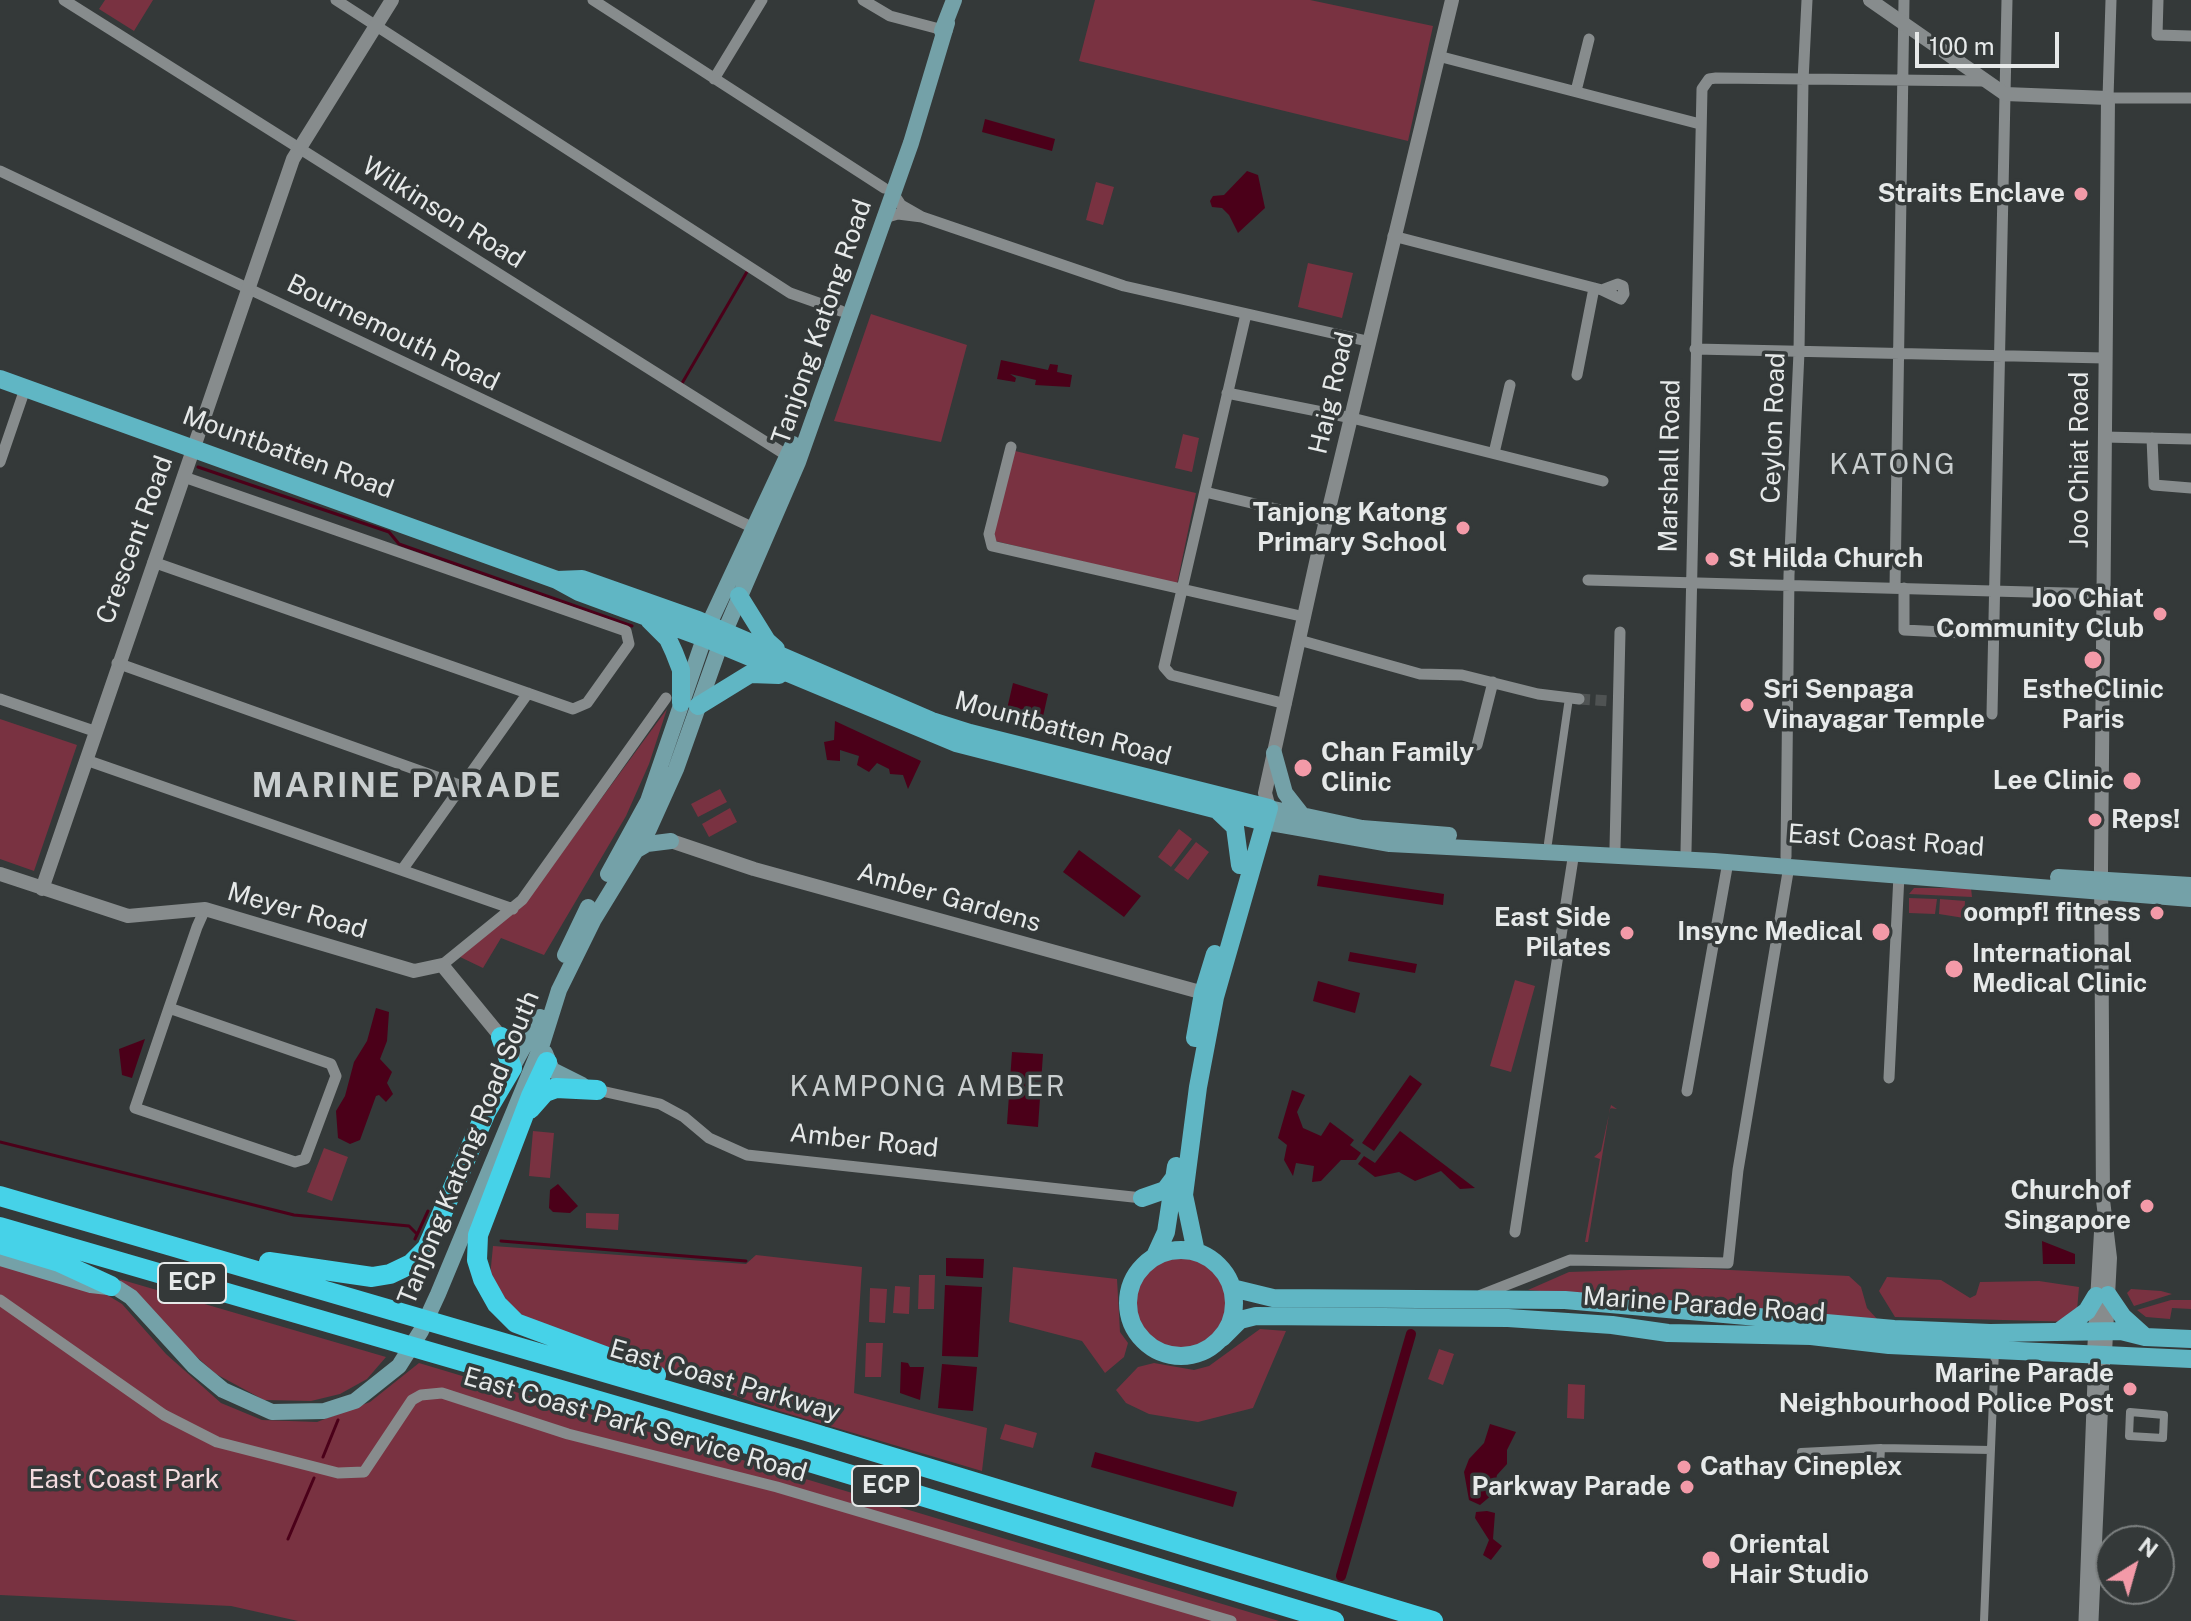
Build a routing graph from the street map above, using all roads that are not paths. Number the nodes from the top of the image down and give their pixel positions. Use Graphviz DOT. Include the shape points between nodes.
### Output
graph roads {
  1 [pos="64,0"];
  2 [pos="336,0"];
  3 [pos="392,0"];
  4 [pos="593,0"];
  5 [pos="762,0"];
  6 [pos="863,0"];
  7 [pos="954,0"];
  8 [pos="1452,0"];
  9 [pos="1807,0"];
  10 [pos="1870,0"];
  11 [pos="1904,0"];
  12 [pos="2007,0"];
  13 [pos="2111,0"];
  14 [pos="2158,0"];
  15 [pos="1903,23"];
  16 [pos="376,25"];
  17 [pos="946,28"];
  18 [pos="2191,36"];
  19 [pos="1589,39"];
  20 [pos="1438,56"];
  21 [pos="714,79"];
  22 [pos="1803,81"];
  23 [pos="1903,81"];
  24 [pos="1985,81"];
  25 [pos="1576,91"];
  26 [pos="2005,94"];
  27 [pos="2108,98"];
  28 [pos="2191,98"];
  29 [pos="1700,124"];
  30 [pos="298,148"];
  31 [pos="0,171"];
  32 [pos="888,191"];
  33 [pos="922,217"];
  34 [pos="884,218"];
  35 [pos="1393,236"];
  36 [pos="249,288"];
  37 [pos="841,311"];
  38 [pos="1246,314"];
  39 [pos="1367,341"];
  40 [pos="1695,349"];
  41 [pos="1799,352"];
  42 [pos="1898,352"];
  43 [pos="1999,355"];
  44 [pos="2105,358"];
  45 [pos="1577,375"];
  46 [pos="0,379"];
  47 [pos="1510,385"];
  48 [pos="25,389"];
  49 [pos="1227,393"];
  50 [pos="1352,418"];
  51 [pos="2104,437"];
  52 [pos="2152,438"];
  53 [pos="2191,439"];
  54 [pos="194,447"];
  55 [pos="1011,447"];
  56 [pos="1494,453"];
  57 [pos="794,459"];
  58 [pos="0,462"];
  59 [pos="184,477"];
  60 [pos="1603,481"];
  61 [pos="2191,488"];
  62 [pos="1205,492"];
  63 [pos="1327,521"];
  64 [pos="761,532"];
  65 [pos="153,562"];
  66 [pos="557,580"];
  67 [pos="1588,580"];
  68 [pos="1689,580"];
  69 [pos="1789,584"];
  70 [pos="1900,588"];
  71 [pos="1995,589"];
  72 [pos="1183,590"];
  73 [pos="2103,591"];
  74 [pos="739,596"];
  75 [pos="643,615"];
  76 [pos="1305,617"];
  77 [pos="1620,632"];
  78 [pos="714,634"];
  79 [pos="1983,634"];
  80 [pos="1299,640"];
  81 [pos="117,663"];
  82 [pos="788,666"];
  83 [pos="1493,682"];
  84 [pos="528,693"];
  85 [pos="0,699"];
  86 [pos="1574,699"];
  87 [pos="681,702"];
  88 [pos="1286,704"];
  89 [pos="1992,714"];
  90 [pos="94,731"];
  91 [pos="1477,745"];
  92 [pos="1274,753"];
  93 [pos="86,760"];
  94 [pos="462,786"];
  95 [pos="1215,809"];
  96 [pos="1263,811"];
  97 [pos="655,815"];
  98 [pos="1303,816"];
  99 [pos="671,841"];
  100 [pos="1548,843"];
  101 [pos="1576,848"];
  102 [pos="1615,848"];
  103 [pos="635,851"];
  104 [pos="1686,851"];
  105 [pos="1724,862"];
  106 [pos="1785,863"];
  107 [pos="1240,865"];
  108 [pos="402,870"];
  109 [pos="0,874"];
  110 [pos="1899,875"];
  111 [pos="2191,885"];
  112 [pos="2101,888"];
  113 [pos="42,889"];
  114 [pos="2191,899"];
  115 [pos="205,909"];
  116 [pos="513,909"];
  117 [pos="442,965"];
  118 [pos="1209,995"];
  119 [pos="169,1008"];
  120 [pos="501,1037"];
  121 [pos="540,1048"];
  122 [pos="512,1068"];
  123 [pos="1889,1078"];
  124 [pos="597,1090"];
  125 [pos="1687,1091"];
  126 [pos="520,1124"];
  127 [pos="1174,1178"];
  128 [pos="0,1196"];
  129 [pos="1142,1198"];
  130 [pos="1168,1217"];
  131 [pos="0,1227"];
  132 [pos="1515,1232"];
  133 [pos="0,1244"];
  134 [pos="1196,1252"];
  135 [pos="1155,1256"];
  136 [pos="0,1258"];
  137 [pos="1725,1263"];
  138 [pos="241,1265"];
  139 [pos="111,1286"];
  140 [pos="1232,1288"];
  141 [pos="2102,1296"];
  142 [pos="1474,1298"];
  143 [pos="0,1300"];
  144 [pos="2061,1330"];
  145 [pos="2101,1331"];
  146 [pos="2145,1337"];
  147 [pos="1222,1338"];
  148 [pos="2191,1339"];
  149 [pos="1995,1348"];
  150 [pos="2063,1351"];
  151 [pos="2099,1353"];
  152 [pos="2191,1359"];
  153 [pos="2093,1380"];
  154 [pos="2130,1412"];
  155 [pos="806,1431"];
  156 [pos="1881,1448"];
  157 [pos="1991,1450"];
  158 [pos="1801,1452"];
  159 [pos="1856,1465"];
  160 [pos="1231,1621"];
  161 [pos="1334,1621"];
  162 [pos="1433,1621"];
  163 [pos="1984,1621"];
  164 [pos="2084,1621"];
  165 [pos="2093,1621"];
  1 -- 30 [label="street, Wilkinson Road"];
  2 -- 16 [label="street"];
  3 -- 16 [label="street, Crescent Road"];
  4 -- 21 [label="street"];
  5 -- 21 [label="street"];
  6 -- 17 [label="street" via="890,16"];
  7 -- 17 [label="main road, Tanjong Katong Road"];
  8 -- 20 [label="street, Haig Road"];
  9 -- 22 [label="street, Ceylon Road"];
  10 -- 15 [label="street"];
  11 -- 15 [label="street"];
  12 -- 26 [label="street"];
  13 -- 27 [label="street, Joo Chiat Road"];
  14 -- 18 [label="street" via="2157,35"];
  15 -- 23 [label="street"];
  15 -- 24 [label="street"];
  16 -- 30 [label="street, Crescent Road"];
  16 -- 37 [label="street" via="790,293"];
  17 -- 32 [label="main road, Tanjong Katong Road"];
  19 -- 25 [label="street"];
  20 -- 25 [label="street"];
  20 -- 35 [label="street, Haig Road"];
  21 -- 32 [label="street"];
  22 -- 23 [label="street"];
  22 -- 29 [label="street, Marshall Road" via="1705,82"];
  22 -- 41 [label="street, Ceylon Road"];
  23 -- 24 [label="street"];
  23 -- 42 [label="street"];
  24 -- 26 [label="street"];
  25 -- 29 [label="street" via="1624,99"];
  26 -- 27 [label="street"];
  26 -- 43 [label="street"];
  27 -- 28 [label="street"];
  27 -- 44 [label="street, Joo Chiat Road"];
  29 -- 40 [label="street, Marshall Road"];
  30 -- 36 [label="street, Crescent Road"];
  30 -- 57 [label="street, Wilkinson Road"];
  31 -- 36 [label="street, Bournemouth Road"];
  32 -- 33 [label="street"];
  32 -- 34 [label="main road, Tanjong Katong Road"];
  32 -- 37 [label="main road, Tanjong Katong Road"];
  33 -- 34 [label="street"];
  33 -- 38 [label="street" via="1124,286"];
  34 -- 57 [label="main road, Tanjong Katong Road"];
  35 -- 39 [label="street, Haig Road"];
  35 -- 45 [label="street" via="1598,289"];
  36 -- 54 [label="street, Crescent Road"];
  36 -- 64 [label="street, Bournemouth Road"];
  37 -- 57 [label="main road, Tanjong Katong Road"];
  38 -- 39 [label="street"];
  38 -- 49 [label="street"];
  39 -- 50 [label="street, Haig Road"];
  40 -- 41 [label="street"];
  40 -- 68 [label="street, Marshall Road"];
  41 -- 42 [label="street"];
  41 -- 69 [label="street, Ceylon Road"];
  42 -- 43 [label="street"];
  42 -- 70 [label="street"];
  43 -- 44 [label="street"];
  43 -- 71 [label="street"];
  44 -- 51 [label="street, Joo Chiat Road"];
  46 -- 48 [label="main road, Mountbatten Road"];
  47 -- 56 [label="street"];
  48 -- 54 [label="main road, Mountbatten Road"];
  48 -- 58 [label="street"];
  49 -- 50 [label="street"];
  49 -- 62 [label="street"];
  50 -- 56 [label="street"];
  50 -- 63 [label="street, Haig Road"];
  51 -- 52 [label="street"];
  51 -- 73 [label="street, Joo Chiat Road"];
  52 -- 53 [label="street"];
  52 -- 61 [label="street" via="2154,485"];
  54 -- 59 [label="street, Crescent Road"];
  54 -- 66 [label="main road, Mountbatten Road"];
  55 -- 72 [label="street" via="989,534 992,546"];
  56 -- 60 [label="street"];
  57 -- 64 [label="main road, Tanjong Katong Road"];
  59 -- 65 [label="street, Crescent Road"];
  59 -- 84 [label="street" via="626,631 629,644 581,708"];
  62 -- 63 [label="street"];
  62 -- 72 [label="street"];
  63 -- 76 [label="street, Haig Road"];
  64 -- 74 [label="main road, Tanjong Katong Road"];
  64 -- 78 [label="main road, Tanjong Katong Road"];
  65 -- 81 [label="street, Crescent Road"];
  65 -- 84 [label="street"];
  66 -- 75 [label="main road, Mountbatten Road"];
  66 -- 78 [label="main road, Mountbatten Road" via="582,579"];
  67 -- 68 [label="street"];
  68 -- 69 [label="street"];
  68 -- 104 [label="street, Marshall Road"];
  69 -- 70 [label="street"];
  69 -- 106 [label="street, Ceylon Road"];
  70 -- 71 [label="street"];
  70 -- 79 [label="street" via="1904,630"];
  71 -- 73 [label="street"];
  71 -- 89 [label="street"];
  72 -- 76 [label="street"];
  72 -- 88 [label="street" via="1165,671"];
  73 -- 112 [label="street, Joo Chiat Road"];
  74 -- 78 [label="main road, Tanjong Katong Road"];
  74 -- 82 [label="main road"];
  75 -- 78 [label="main road, Mountbatten Road"];
  75 -- 87 [label="main road" via="674,652 681,670"];
  76 -- 80 [label="street, Haig Road"];
  77 -- 102 [label="street" via="1614,701"];
  78 -- 82 [label="main road, Mountbatten Road"];
  78 -- 87 [label="main road, Tanjong Katong Road South"];
  80 -- 83 [label="street" via="1420,674"];
  80 -- 88 [label="street, Haig Road"];
  81 -- 90 [label="street, Crescent Road"];
  81 -- 94 [label="street"];
  82 -- 87 [label="main road" via="750,674"];
  82 -- 95 [label="main road, Mountbatten Road" via="974,749"];
  82 -- 96 [label="main road, Mountbatten Road" via="970,733"];
  83 -- 86 [label="street"];
  83 -- 91 [label="street"];
  84 -- 94 [label="street"];
  85 -- 90 [label="street"];
  86 -- 100 [label="street"];
  87 -- 97 [label="main road, Tanjong Katong Road South"];
  87 -- 116 [label="street" via="598,796"];
  87 -- 121 [label="main road, Tanjong Katong Road South" via="648,801 574,933"];
  88 -- 92 [label="street, Haig Road"];
  90 -- 93 [label="street, Crescent Road"];
  92 -- 96 [label="street, Haig Road"];
  92 -- 98 [label="main road" via="1285,793"];
  93 -- 108 [label="street"];
  93 -- 113 [label="street, Crescent Road"];
  94 -- 108 [label="street"];
  95 -- 96 [label="main road, Mountbatten Road"];
  95 -- 107 [label="main road" via="1235,827"];
  96 -- 98 [label="main road, Mountbatten Road"];
  96 -- 101 [label="main road, Mountbatten Road" via="1390,844"];
  96 -- 107 [label="main road"];
  96 -- 118 [label="main road"];
  97 -- 99 [label="main road"];
  97 -- 103 [label="main road, Tanjong Katong Road South"];
  98 -- 100 [label="main road, Mountbatten Road" via="1392,832"];
  99 -- 103 [label="main road"];
  99 -- 118 [label="street, Amber Gardens" via="754,869"];
  100 -- 101 [label="main road, Mountbatten Road"];
  101 -- 102 [label="main road, East Coast Road"];
  101 -- 105 [label="main road, East Coast Road"];
  101 -- 132 [label="street"];
  102 -- 104 [label="main road, East Coast Road"];
  103 -- 121 [label="main road, Tanjong Katong Road South" via="559,990"];
  104 -- 106 [label="main road, East Coast Road"];
  105 -- 106 [label="main road, East Coast Road"];
  105 -- 125 [label="street"];
  106 -- 110 [label="main road, East Coast Road"];
  106 -- 112 [label="main road, East Coast Road"];
  106 -- 137 [label="street, Ceylon Road"];
  107 -- 118 [label="main road"];
  108 -- 116 [label="street"];
  109 -- 113 [label="street, Meyer Road"];
  110 -- 112 [label="main road, East Coast Road"];
  110 -- 123 [label="street, East Coast Road"];
  111 -- 112 [label="main road, East Coast Road"];
  112 -- 114 [label="main road, East Coast Road"];
  112 -- 141 [label="street, Joo Chiat Road" via="2104,1208 2110,1258"];
  113 -- 115 [label="street, Meyer Road" via="128,916"];
  115 -- 117 [label="street, Meyer Road" via="414,971"];
  115 -- 119 [label="street"];
  116 -- 117 [label="street"];
  117 -- 120 [label="street"];
  118 -- 127 [label="main road"];
  118 -- 134 [label="main road" via="1186,1166 1186,1215"];
  119 -- 119 [label="street" via="135,1108 295,1162 305,1159 336,1076 331,1064"];
  120 -- 121 [label="street"];
  120 -- 122 [label="highway"];
  121 -- 122 [label="main road, Tanjong Katong Road South"];
  121 -- 124 [label="main road" via="561,1077"];
  121 -- 126 [label="highway"];
  121 -- 139 [label="main road, Tanjong Katong Road South" via="421,1331 399,1366 355,1401 324,1411 272,1412 223,1390 167,1340 131,1297"];
  122 -- 138 [label="highway" via="486,1112 436,1234 411,1264 372,1277 271,1262"];
  124 -- 126 [label="highway" via="545,1092"];
  124 -- 129 [label="street, Amber Road" via="660,1104 709,1138 747,1155"];
  126 -- 155 [label="highway, ECP" via="478,1235 477,1260 497,1304 516,1323"];
  127 -- 129 [label="main road" via="1165,1190"];
  127 -- 130 [label="main road"];
  128 -- 138 [label="highway, East Coast Parkway / ECP"];
  129 -- 130 [label="main road"];
  130 -- 135 [label="main road"];
  131 -- 161 [label="highway, East Coast Parkway / ECP"];
  133 -- 139 [label="highway" via="59,1262"];
  134 -- 135 [label="main road"];
  134 -- 140 [label="main road" via="1218,1266"];
  135 -- 147 [label="main road" via="1129,1289 1127,1305 1138,1335 1163,1354 1179,1356 1210,1348"];
  136 -- 139 [label="main road"];
  137 -- 142 [label="street, Marine Parade Road" via="1570,1260"];
  138 -- 155 [label="highway, East Coast Parkway / ECP"];
  140 -- 142 [label="main road, Marine Parade Road" via="1273,1298"];
  140 -- 147 [label="main road" via="1231,1323"];
  141 -- 144 [label="main road"];
  141 -- 145 [label="street, Joo Chiat Road"];
  141 -- 146 [label="main road"];
  142 -- 144 [label="main road, Marine Parade Road" via="1606,1303 1894,1329"];
  143 -- 160 [label="street, East Coast Park Service Road" via="164,1415 217,1442 338,1473 364,1472 412,1400 442,1393 568,1434 777,1487"];
  144 -- 145 [label="main road, Marine Parade Road"];
  145 -- 146 [label="main road, Marine Parade Road"];
  145 -- 151 [label="street, Joo Chiat Road"];
  146 -- 148 [label="main road, Marine Parade Road"];
  147 -- 149 [label="main road, Marine Parade Road" via="1240,1320 1256,1316 1508,1318 1668,1333"];
  149 -- 150 [label="main road, Marine Parade Road"];
  149 -- 157 [label="street"];
  150 -- 151 [label="main road, Marine Parade Road"];
  150 -- 153 [label="street" via="2085,1365"];
  151 -- 152 [label="main road, Marine Parade Road"];
  151 -- 153 [label="street"];
  151 -- 165 [label="street"];
  153 -- 164 [label="street"];
  154 -- 154 [label="street" via="2129,1436 2163,1438 2164,1415"];
  155 -- 162 [label="highway, East Coast Parkway / ECP"];
  156 -- 157 [label="street"];
  156 -- 158 [label="street"];
  156 -- 159 [label="street" via="1880,1466"];
  157 -- 163 [label="street"];
}
